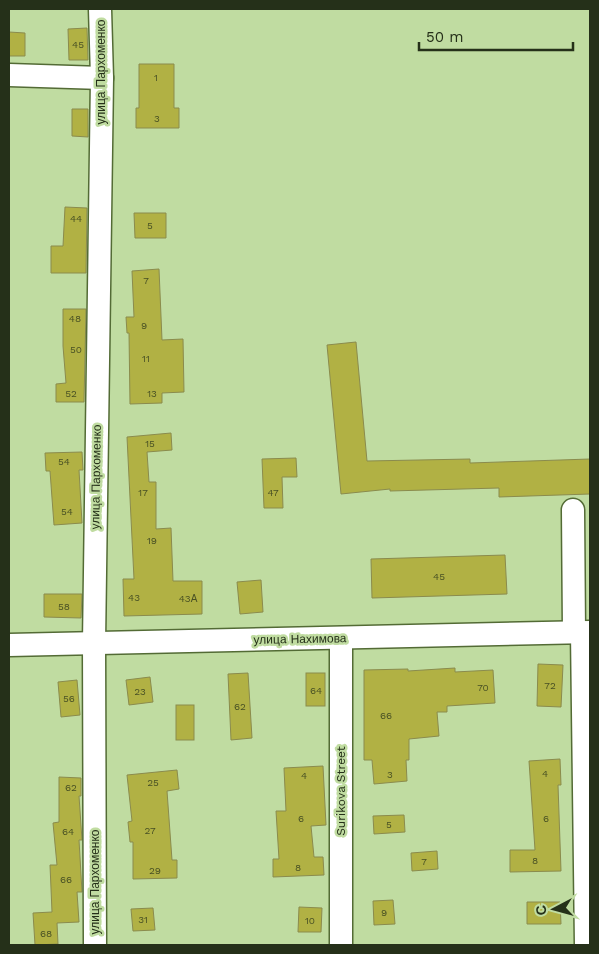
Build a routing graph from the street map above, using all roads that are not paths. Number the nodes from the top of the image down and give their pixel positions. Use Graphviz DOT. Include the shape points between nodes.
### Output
graph roads {
  1 [pos="100,9"];
  2 [pos="9,75"];
  3 [pos="102,78"];
  4 [pos="573,510"];
  5 [pos="582,632"];
  6 [pos="341,638"];
  7 [pos="94,643"];
  8 [pos="9,645"];
  9 [pos="95,945"];
  10 [pos="341,945"];
  11 [pos="586,945"];
  1 -- 3 [label="street, улица Пархоменко"];
  2 -- 3 [label="street"];
  3 -- 7 [label="street, улица Пархоменко"];
  4 -- 5 [label="street"];
  5 -- 6 [label="street, улица Нахимова"];
  5 -- 11 [label="street"];
  6 -- 7 [label="street, улица Нахимова"];
  6 -- 10 [label="street, Surikova Street"];
  7 -- 8 [label="street, улица Нахимова"];
  7 -- 9 [label="street, улица Пархоменко"];
}
